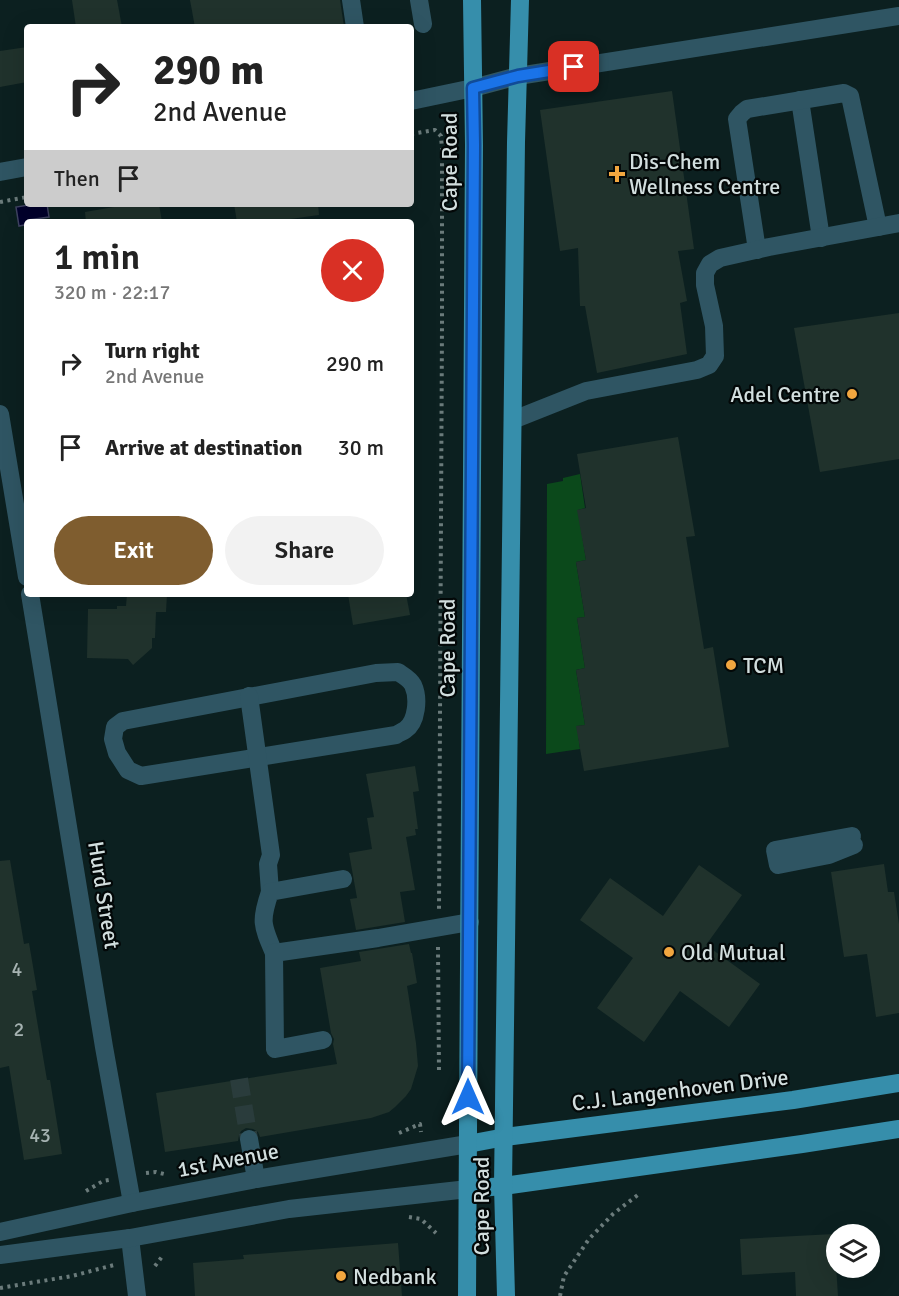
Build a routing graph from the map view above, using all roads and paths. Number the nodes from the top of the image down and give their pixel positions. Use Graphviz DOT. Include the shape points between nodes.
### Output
graph roads {
  1 [pos="351,0"];
  2 [pos="419,0"];
  3 [pos="472,0"];
  4 [pos="519,0"];
  5 [pos="899,16"];
  6 [pos="355,24"];
  7 [pos="423,24"];
  8 [pos="518,76"];
  9 [pos="473,88"];
  10 [pos="414,99"];
  11 [pos="800,100"];
  12 [pos="414,134"];
  13 [pos="24,168"];
  14 [pos="0,172"];
  15 [pos="24,198"];
  16 [pos="0,202"];
  17 [pos="899,223"];
  18 [pos="878,227"];
  19 [pos="821,238"];
  20 [pos="758,250"];
  21 [pos="0,414"];
  22 [pos="513,420"];
  23 [pos="24,560"];
  24 [pos="30,597"];
  25 [pos="249,696"];
  26 [pos="258,757"];
  27 [pos="343,879"];
  28 [pos="270,892"];
  29 [pos="470,922"];
  30 [pos="438,927"];
  31 [pos="274,953"];
  32 [pos="323,1040"];
  33 [pos="439,1072"];
  34 [pos="899,1083"];
  35 [pos="899,1129"];
  36 [pos="505,1137"];
  37 [pos="249,1139"];
  38 [pos="468,1144"];
  39 [pos="256,1179"];
  40 [pos="503,1186"];
  41 [pos="468,1189"];
  42 [pos="639,1194"];
  43 [pos="132,1203"];
  44 [pos="0,1232"];
  45 [pos="130,1238"];
  46 [pos="0,1255"];
  47 [pos="137,1296"];
  48 [pos="467,1296"];
  49 [pos="506,1296"];
  50 [pos="560,1296"];
  1 -- 6 [label="street"];
  2 -- 7 [label="street"];
  3 -- 9 [label="main road, Cape Road"];
  4 -- 8 [label="main road, Cape Road"];
  5 -- 8 [label="street"];
  8 -- 9 [label="street"];
  8 -- 22 [label="main road, Cape Road"];
  9 -- 10 [label="street"];
  9 -- 29 [label="main road, Cape Road"];
  11 -- 18 [label="street" via="844,93 850,96"];
  11 -- 19 [label="street"];
  11 -- 20 [label="street" via="747,110 737,119"];
  12 -- 30 [label="path" via="435,130 441,136 442,149"];
  13 -- 14 [label="street"];
  15 -- 16 [label="path"];
  17 -- 18 [label="street"];
  18 -- 19 [label="street"];
  19 -- 20 [label="street"];
  20 -- 22 [label="street" via="720,258 705,273 714,326 715,356 709,365 586,391"];
  21 -- 23 [label="street"];
  22 -- 36 [label="main road, Cape Road"];
  24 -- 43 [label="street, Hurd Street"];
  25 -- 26 [label="street"];
  25 -- 26 [label="street" via="123,721 115,727 113,739 128,770 141,776"];
  25 -- 26 [label="street" via="398,672 407,677 416,699 414,716 406,729 396,735"];
  26 -- 28 [label="street" via="271,855"];
  27 -- 28 [label="street"];
  28 -- 31 [label="street" via="263,912 264,929"];
  29 -- 30 [label="street"];
  29 -- 38 [label="main road, Cape Road"];
  30 -- 31 [label="street"];
  30 -- 33 [label="path"];
  31 -- 32 [label="street" via="275,1050"];
  34 -- 36 [label="main road, C.J. Langenhoven Drive"];
  35 -- 40 [label="main road"];
  36 -- 38 [label="main road, C.J. Langenhoven Drive"];
  36 -- 40 [label="main road, Cape Road"];
  37 -- 39 [label="street"];
  38 -- 39 [label="street, 1st Avenue"];
  38 -- 41 [label="main road, Cape Road"];
  39 -- 43 [label="street, 1st Avenue"];
  40 -- 41 [label="main road"];
  40 -- 49 [label="main road, Cape Road"];
  41 -- 45 [label="street" via="289,1209"];
  41 -- 48 [label="main road, Cape Road"];
  42 -- 50 [label="path" via="589,1239 564,1276"];
  43 -- 44 [label="street, 1st Avenue"];
  45 -- 46 [label="street"];
  45 -- 47 [label="street"];
}
